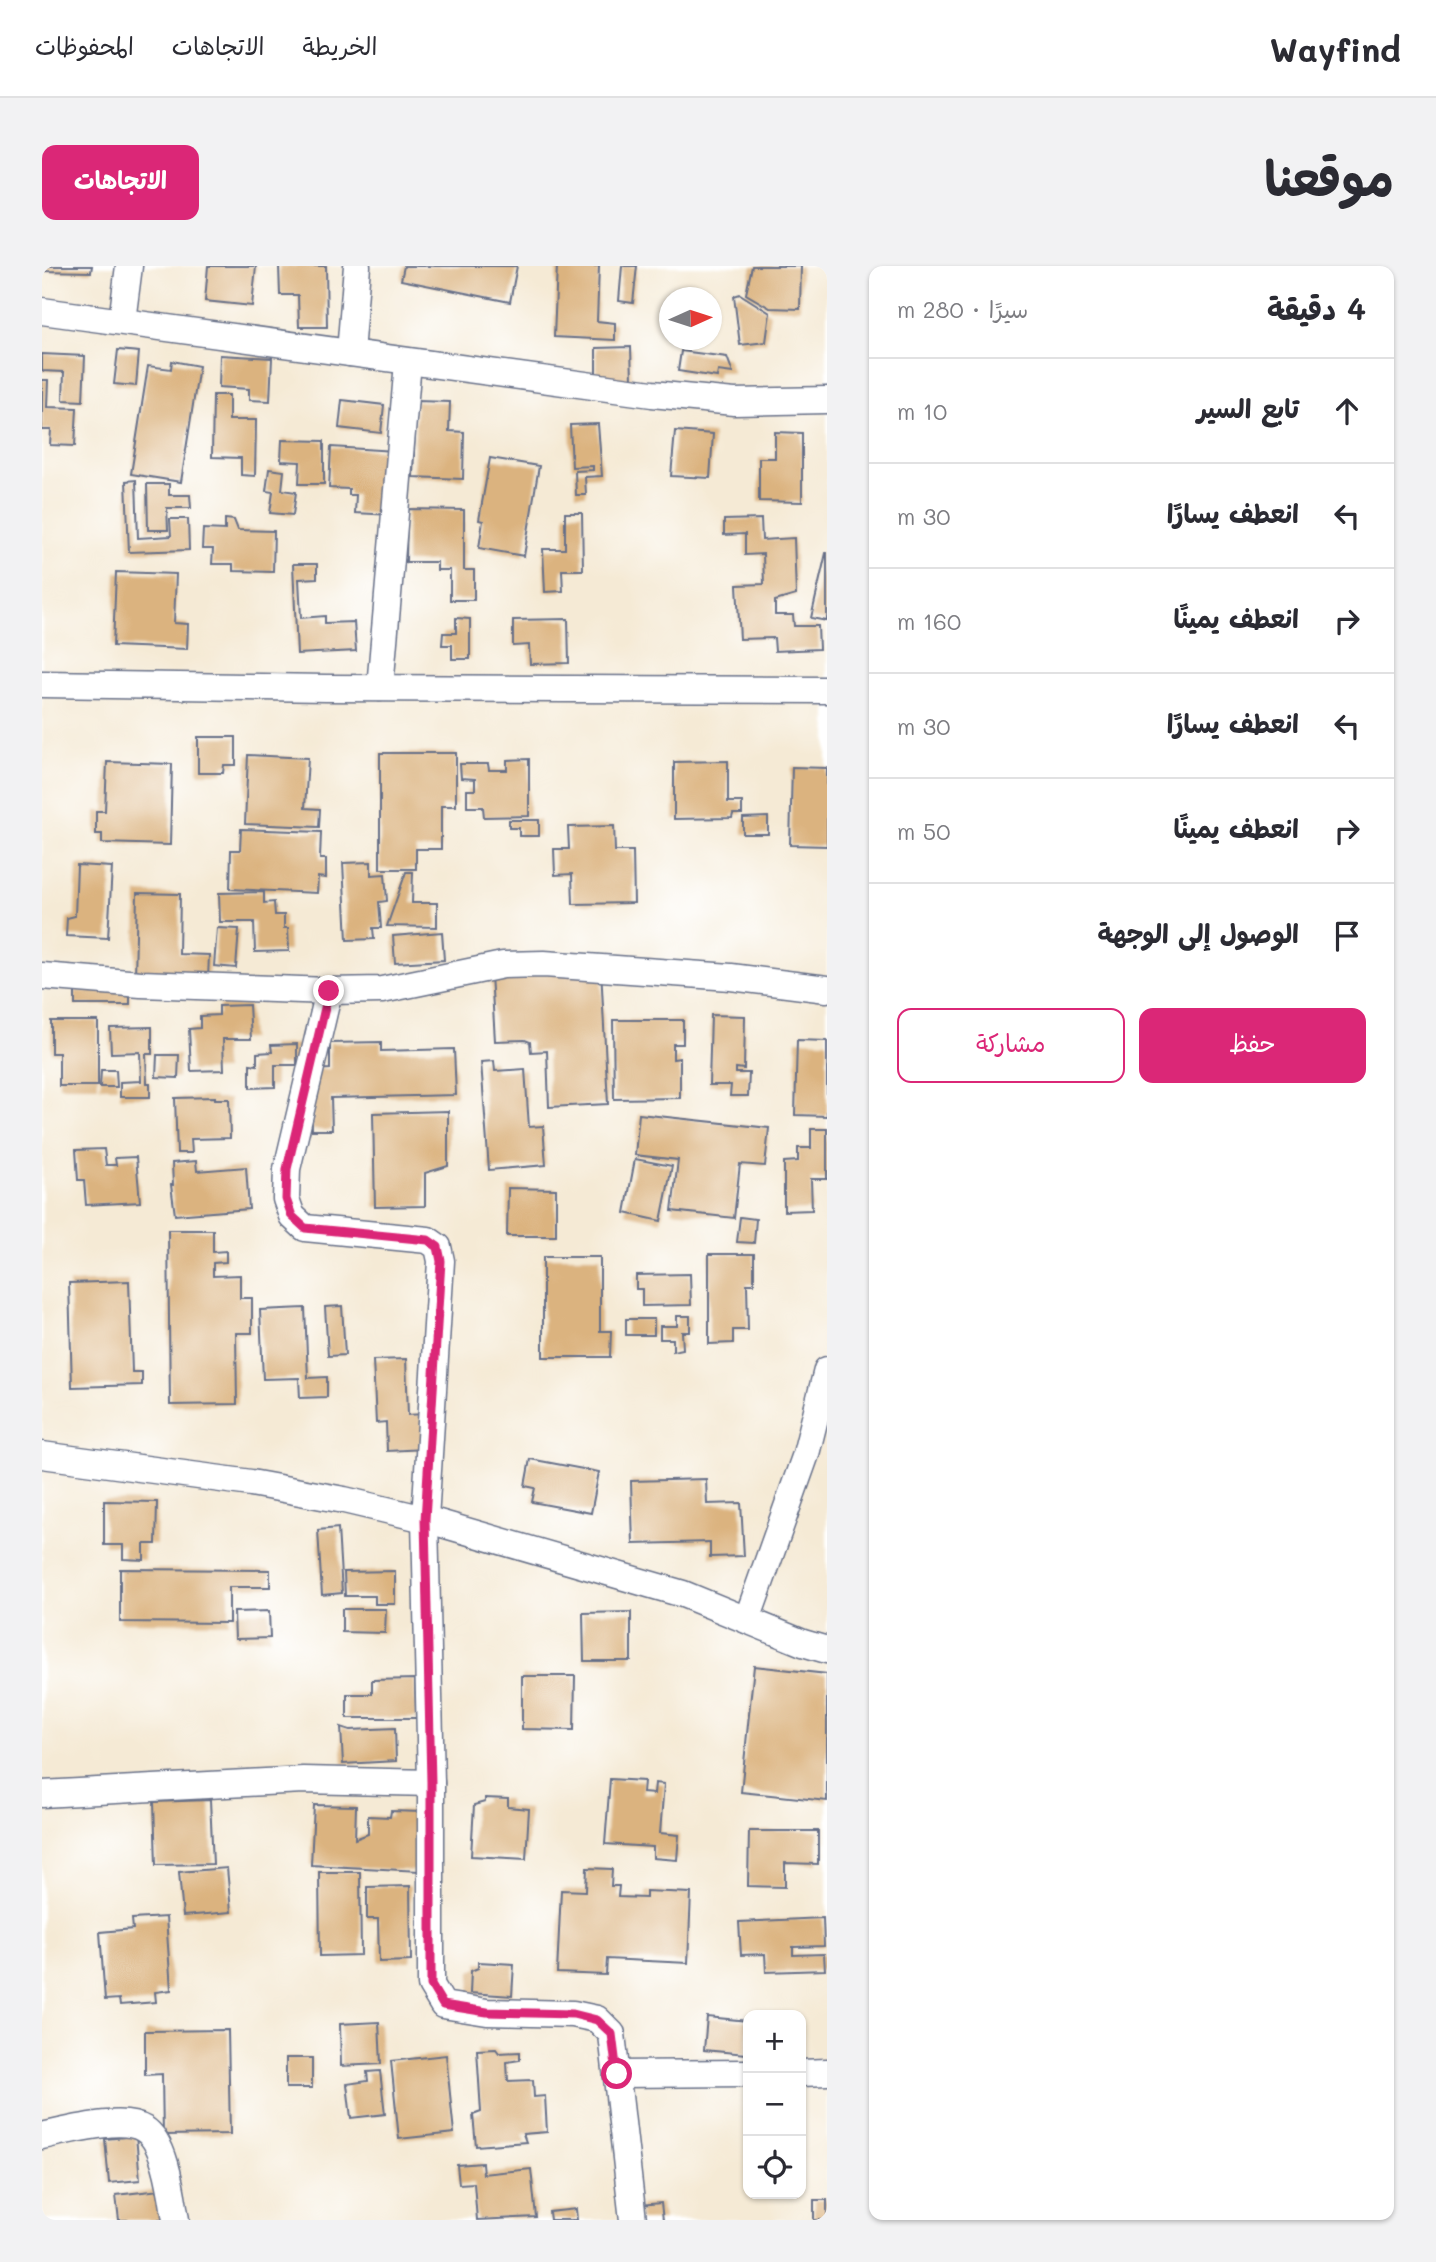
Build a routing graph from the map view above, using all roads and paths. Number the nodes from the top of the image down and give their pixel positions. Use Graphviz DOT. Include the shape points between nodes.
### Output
graph roads {
  1 [pos="129,266"];
  2 [pos="357,266"];
  3 [pos="42,311"];
  4 [pos="122,321"];
  5 [pos="350,352"];
  6 [pos="408,362"];
  7 [pos="827,400"];
  8 [pos="42,684"];
  9 [pos="380,688"];
  10 [pos="827,690"];
  11 [pos="42,976"];
  12 [pos="827,989"];
  13 [pos="329,991"];
  14 [pos="827,1370"];
  15 [pos="42,1455"];
  16 [pos="425,1520"];
  17 [pos="747,1620"];
  18 [pos="827,1650"];
  19 [pos="431,1783"];
  20 [pos="42,1794"];
  21 [pos="743,2073"];
  22 [pos="806,2073"];
  23 [pos="827,2073"];
  24 [pos="617,2074"];
  25 [pos="42,2136"];
  26 [pos="176,2220"];
  27 [pos="634,2220"];
  1 -- 4 [label="street"];
  2 -- 5 [label="street"];
  3 -- 4 [label="street"];
  4 -- 5 [label="street"];
  5 -- 6 [label="street"];
  6 -- 7 [label="street" via="720,400"];
  6 -- 9 [label="street"];
  8 -- 9 [label="street"];
  9 -- 10 [label="street"];
  11 -- 13 [label="street"];
  12 -- 13 [label="street" via="731,977 544,964 503,965 382,990"];
  13 -- 16 [label="street" via="287,1169 286,1199 292,1216 305,1228 428,1240 438,1247 441,1261"];
  14 -- 17 [label="street" via="806,1454"];
  15 -- 16 [label="street" via="251,1483"];
  16 -- 17 [label="street" via="683,1594"];
  16 -- 19 [label="street"];
  17 -- 18 [label="street"];
  19 -- 20 [label="street" via="303,1780"];
  19 -- 24 [label="street" via="431,1985 443,2005 487,2012 573,2014 597,2020 612,2034"];
  21 -- 24 [label="street"];
  22 -- 23 [label="street"];
  24 -- 27 [label="street"];
  25 -- 26 [label="street" via="106,2124 146,2129 155,2139 166,2169"];
}
